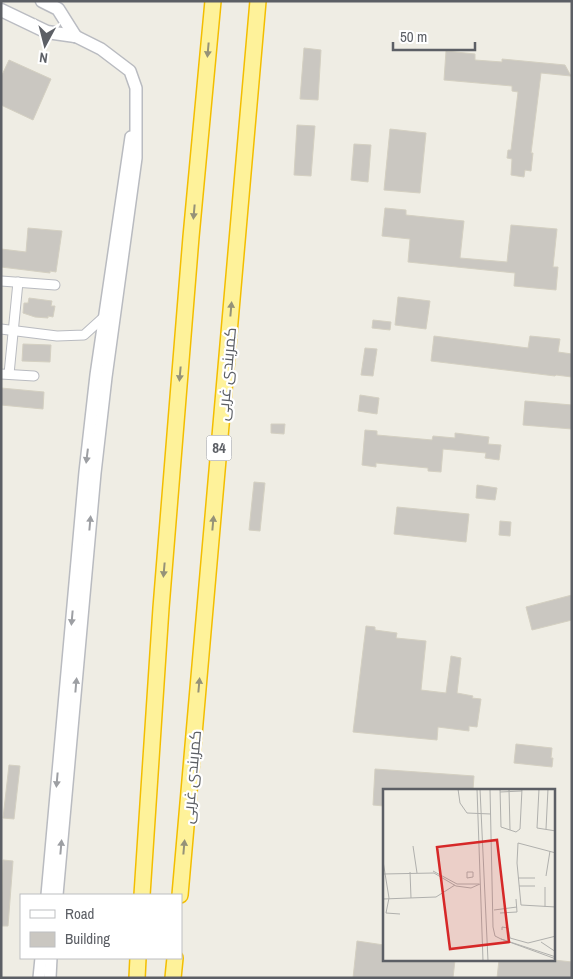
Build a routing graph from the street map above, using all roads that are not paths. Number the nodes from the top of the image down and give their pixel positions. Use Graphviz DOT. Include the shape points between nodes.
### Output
graph roads {
  1 [pos="42,1"];
  2 [pos="213,1"];
  3 [pos="258,1"];
  4 [pos="1,10"];
  5 [pos="75,36"];
  6 [pos="135,113"];
  7 [pos="1,281"];
  8 [pos="18,282"];
  9 [pos="56,285"];
  10 [pos="105,316"];
  11 [pos="1,329"];
  12 [pos="13,330"];
  13 [pos="5,374"];
  14 [pos="34,376"];
  15 [pos="46,894"];
  16 [pos="57,894"];
  17 [pos="142,894"];
  18 [pos="180,894"];
  19 [pos="41,959"];
  20 [pos="51,959"];
  21 [pos="138,959"];
  22 [pos="175,959"];
  23 [pos="39,978"];
  24 [pos="50,978"];
  25 [pos="137,978"];
  26 [pos="173,978"];
  1 -- 5 [label="main road" via="58,9"];
  2 -- 17 [label="highway, one-way" via="161,608"];
  18 -- 3 [label="highway, کمربندی غربی / 84, one-way"];
  4 -- 5 [label="main road" via="47,32"];
  5 -- 6 [label="street" via="101,49 130,70 136,88"];
  6 -- 10 [label="street"];
  16 -- 6 [label="street, one-way" via="95,473 136,158"];
  7 -- 8 [label="street"];
  8 -- 9 [label="street"];
  8 -- 12 [label="street"];
  10 -- 12 [label="street" via="84,335 57,336"];
  10 -- 15 [label="street, one-way" via="85,472"];
  11 -- 12 [label="street"];
  12 -- 13 [label="street"];
  13 -- 14 [label="street"];
  19 -- 23 [label="street"];
  20 -- 24 [label="street"];
  21 -- 25 [label="highway"];
  22 -- 26 [label="highway"];
}
